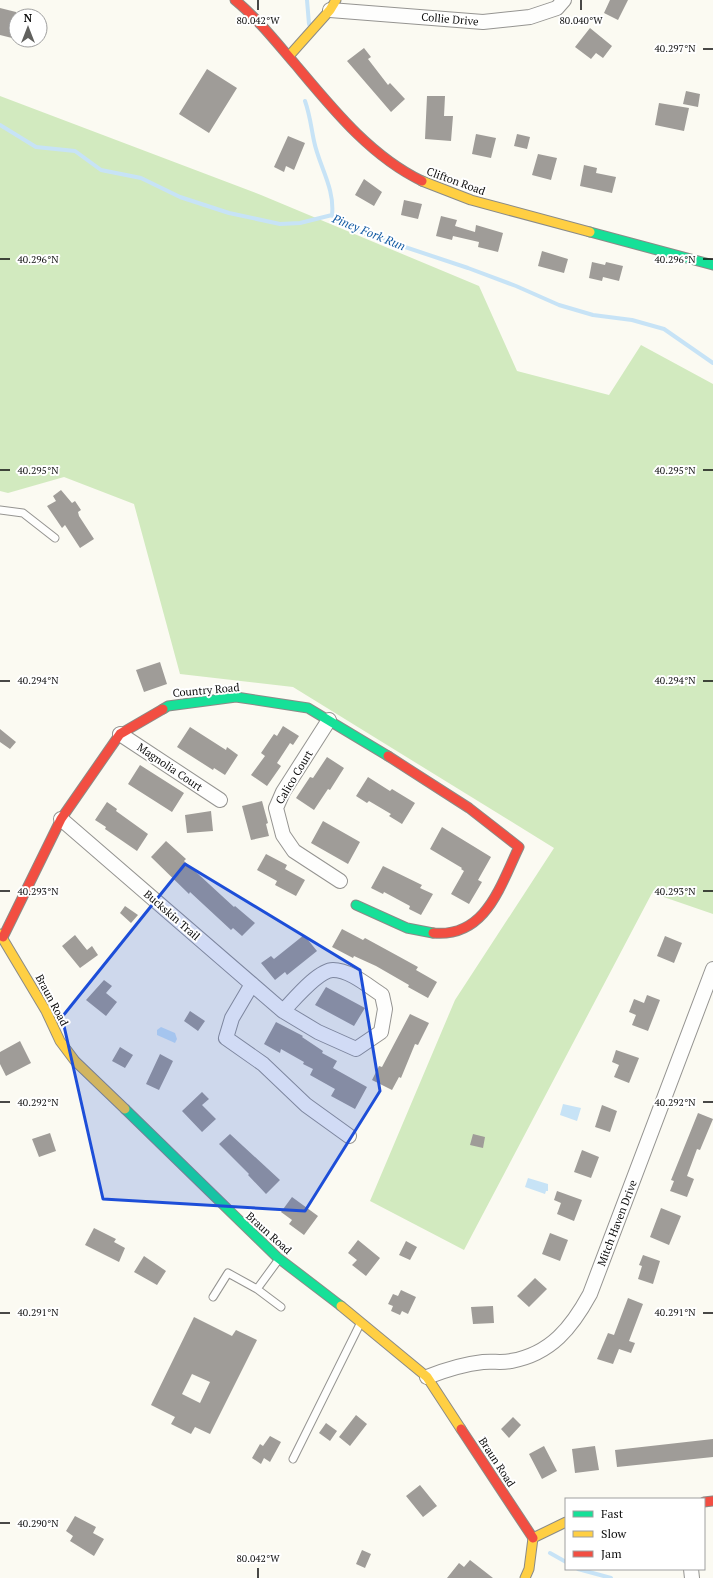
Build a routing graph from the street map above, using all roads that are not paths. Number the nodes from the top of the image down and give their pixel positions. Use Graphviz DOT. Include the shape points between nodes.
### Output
graph roads {
  1 [pos="235,0"];
  2 [pos="564,0"];
  3 [pos="333,5"];
  4 [pos="289,56"];
  5 [pos="713,265"];
  6 [pos="0,510"];
  7 [pos="55,538"];
  8 [pos="329,720"];
  9 [pos="120,734"];
  10 [pos="220,800"];
  11 [pos="61,819"];
  12 [pos="340,881"];
  13 [pos="356,905"];
  14 [pos="2,936"];
  15 [pos="713,969"];
  16 [pos="252,984"];
  17 [pos="283,1011"];
  18 [pos="349,1136"];
  19 [pos="279,1259"];
  20 [pos="257,1289"];
  21 [pos="213,1297"];
  22 [pos="281,1307"];
  23 [pos="361,1322"];
  24 [pos="427,1377"];
  25 [pos="293,1459"];
  26 [pos="565,1522"];
  27 [pos="533,1538"];
  28 [pos="525,1578"];
  1 -- 4 [label="street, Clifton Road"];
  2 -- 3 [label="street, Collie Drive" via="557,8 530,17 483,22"];
  3 -- 4 [label="street"];
  4 -- 5 [label="street, Clifton Road" via="367,144 394,165 425,183 471,200"];
  6 -- 7 [label="lane" via="23,513"];
  8 -- 9 [label="street, Country Road" via="308,708 236,697 168,706"];
  8 -- 12 [label="street, Calico Court" via="283,792 276,808 283,835 294,851"];
  8 -- 13 [label="street, Country Road" via="426,779 520,847 488,908 468,927 448,933 424,934 400,926"];
  9 -- 10 [label="street, Magnolia Court"];
  9 -- 11 [label="street, Country Road"];
  11 -- 14 [label="street, Country Road"];
  11 -- 16 [label="street, Buckskin Trail"];
  14 -- 19 [label="street, Braun Road" via="46,1011 60,1041 76,1061"];
  15 -- 24 [label="street, Mitch Haven Drive" via="590,1294 577,1319 557,1340 532,1355 510,1361 484,1362 449,1369"];
  16 -- 17 [label="street, Buckskin Trail"];
  16 -- 18 [label="street" via="232,1018 226,1038 263,1064 306,1105"];
  17 -- 17 [label="street, Buckskin Trail" via="318,1032 356,1049 381,1032 385,1009 382,995 347,973 332,970 318,976"];
  19 -- 20 [label="lane"];
  19 -- 23 [label="street, Braun Road"];
  20 -- 21 [label="lane" via="228,1273"];
  20 -- 22 [label="lane"];
  23 -- 24 [label="street, Braun Road"];
  23 -- 25 [label="lane"];
  24 -- 27 [label="street, Braun Road"];
  26 -- 27 [label="street"];
  27 -- 28 [label="street" via="529,1569"];
}
